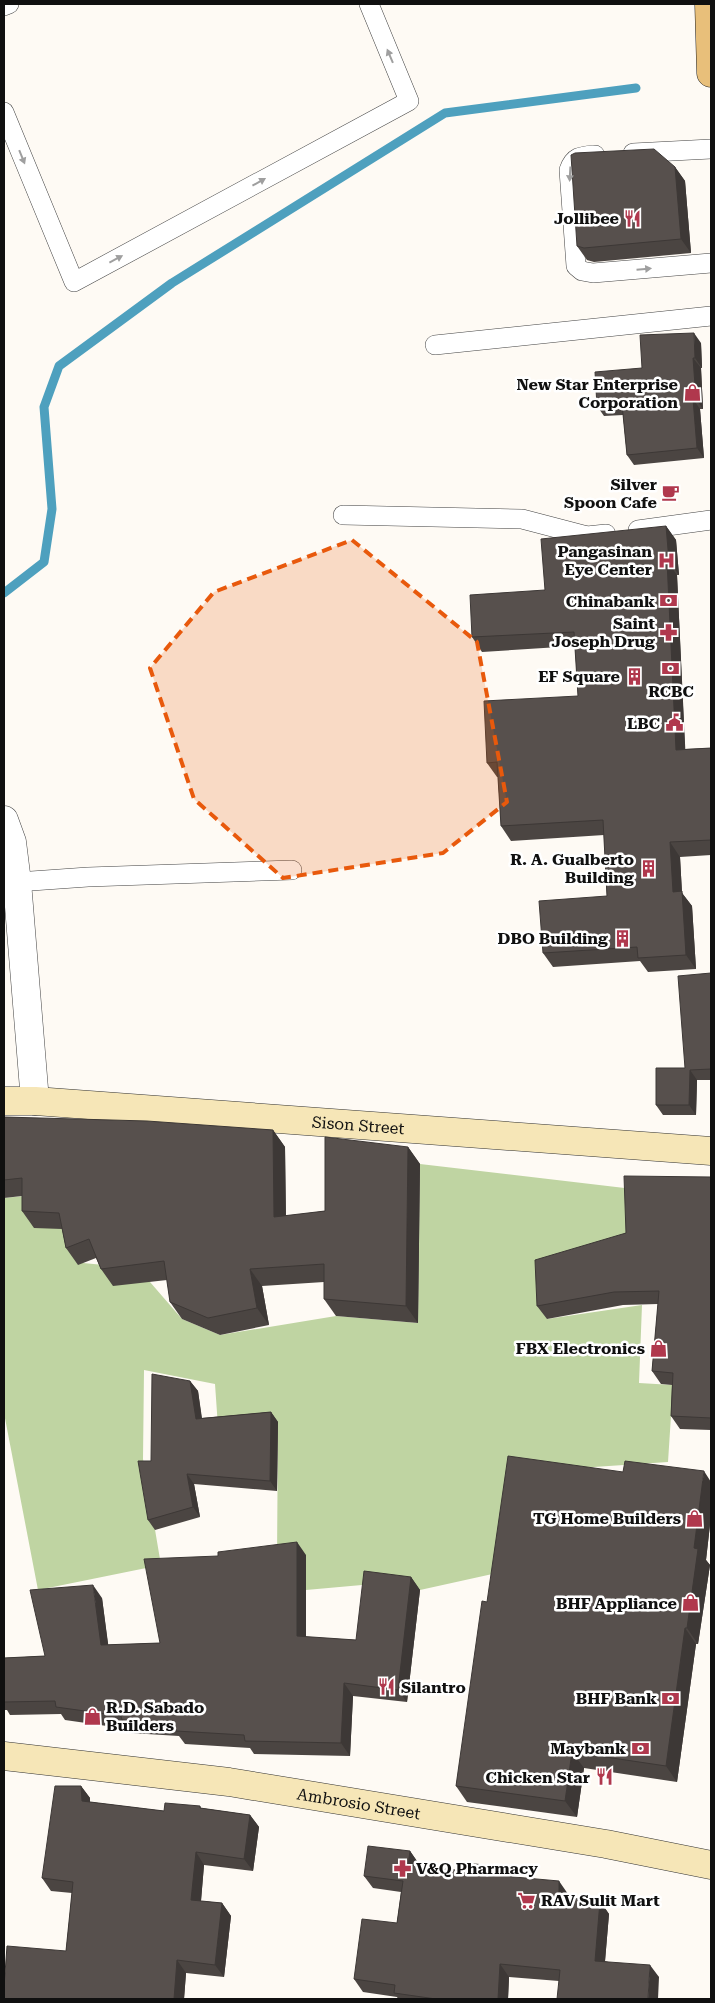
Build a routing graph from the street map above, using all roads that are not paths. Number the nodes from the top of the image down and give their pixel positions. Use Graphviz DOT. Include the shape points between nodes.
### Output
graph roads {
  1 [pos="9,4"];
  2 [pos="368,4"];
  3 [pos="709,4"];
  4 [pos="4,6"];
  5 [pos="711,73"];
  6 [pos="4,112"];
  7 [pos="711,149"];
  8 [pos="711,263"];
  9 [pos="711,316"];
  10 [pos="436,345"];
  11 [pos="343,515"];
  12 [pos="711,520"];
  13 [pos="4,820"];
  14 [pos="292,870"];
  15 [pos="16,882"];
  16 [pos="4,1100"];
  17 [pos="35,1101"];
  18 [pos="711,1151"];
  19 [pos="4,1756"];
  20 [pos="711,1865"];
  1 -- 4 [label="lane"];
  6 -- 2 [label="lane, one-way" via="74,282 409,101"];
  3 -- 5 [label="main road"];
  7 -- 8 [label="lane, one-way" via="581,156 572,162 569,170 576,266 582,271 593,273"];
  9 -- 10 [label="lane"];
  11 -- 12 [label="lane" via="522,519 587,536"];
  13 -- 15 [label="street" via="12,842"];
  14 -- 15 [label="lane"];
  15 -- 17 [label="street"];
  16 -- 17 [label="street, Sison Street"];
  17 -- 18 [label="street, Sison Street"];
  19 -- 20 [label="street, Ambrosio Street" via="229,1782 606,1844"];
}
